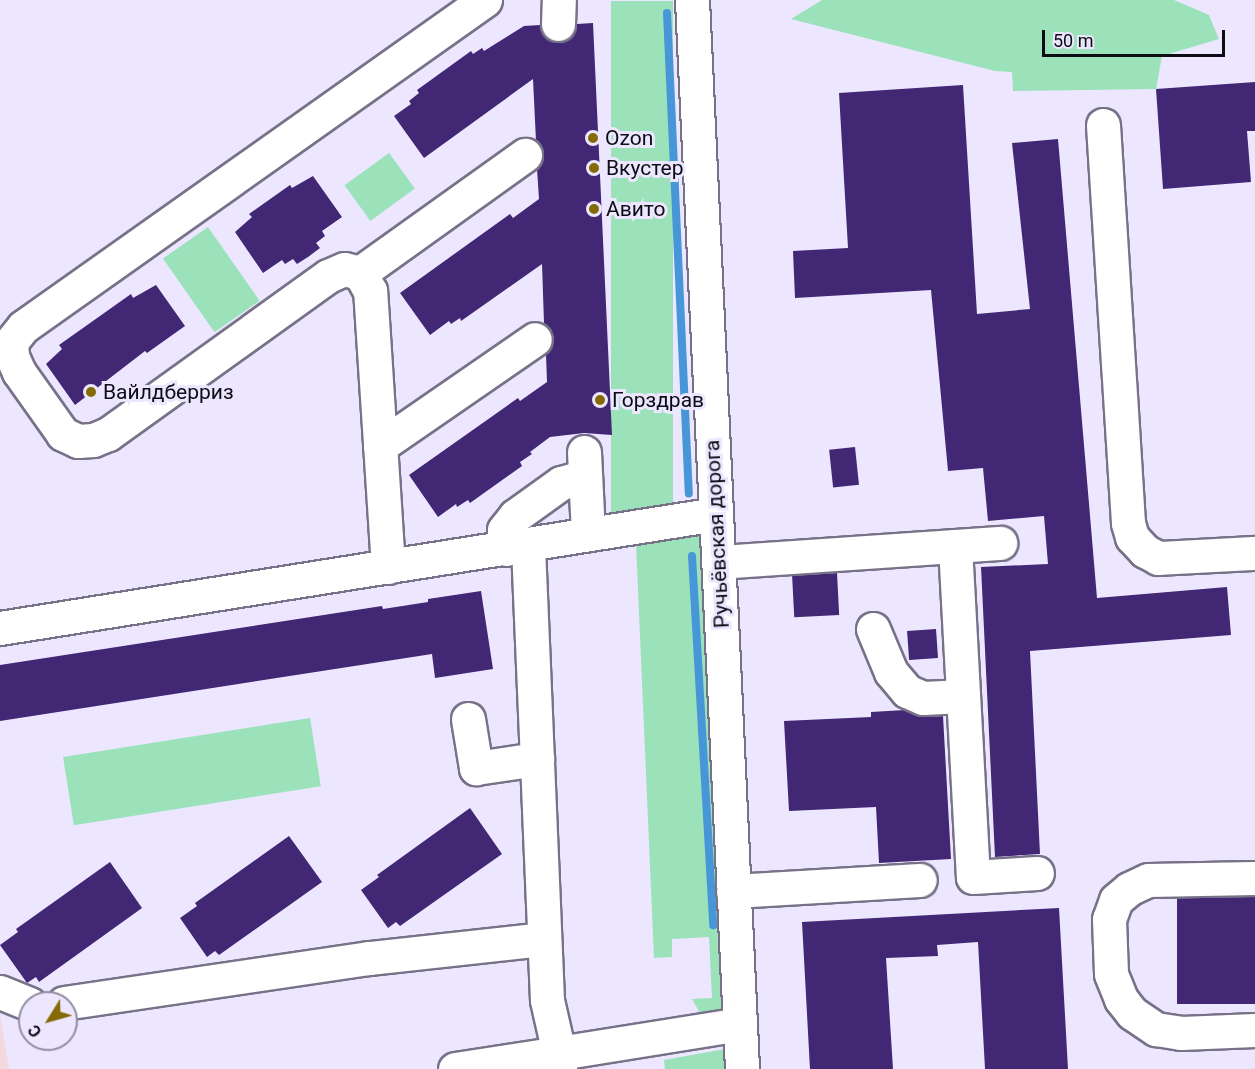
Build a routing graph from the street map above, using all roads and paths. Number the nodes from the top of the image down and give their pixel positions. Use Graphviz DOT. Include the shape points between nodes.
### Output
graph roads {
  1 [pos="485,0"];
  2 [pos="692,0"];
  3 [pos="1103,124"];
  4 [pos="525,155"];
  5 [pos="360,273"];
  6 [pos="535,339"];
  7 [pos="380,446"];
  8 [pos="716,514"];
  9 [pos="588,533"];
  10 [pos="1000,543"];
  11 [pos="955,546"];
  12 [pos="517,547"];
  13 [pos="1255,553"];
  14 [pos="719,562"];
  15 [pos="388,567"];
  16 [pos="0,628"];
  17 [pos="873,629"];
  18 [pos="963,696"];
  19 [pos="468,719"];
  20 [pos="537,759"];
  21 [pos="1037,873"];
  22 [pos="1255,878"];
  23 [pos="920,880"];
  24 [pos="733,891"];
  25 [pos="544,939"];
  26 [pos="0,992"];
  27 [pos="18,999"];
  28 [pos="78,1001"];
  29 [pos="740,1024"];
  30 [pos="1255,1030"];
  31 [pos="559,1061"];
  32 [pos="454,1069"];
  33 [pos="742,1069"];
  1 -- 5 [label="street" via="23,327 11,342 12,356 63,434 78,441 93,440 108,434 328,276 344,269"];
  2 -- 8 [label="street, Ручьёвская дорога"];
  3 -- 13 [label="street" via="1128,523 1132,537 1158,558"];
  4 -- 5 [label="street"];
  5 -- 7 [label="street" via="370,291"];
  6 -- 7 [label="street"];
  7 -- 15 [label="street"];
  8 -- 9 [label="street"];
  8 -- 14 [label="street, Ручьёвская дорога"];
  9 -- 12 [label="street"];
  9 -- 12 [label="street" via="584,464 515,516 504,530"];
  10 -- 11 [label="street"];
  11 -- 14 [label="street"];
  11 -- 18 [label="street"];
  12 -- 15 [label="street"];
  12 -- 20 [label="street"];
  14 -- 24 [label="street, Ручьёвская дорога"];
  15 -- 16 [label="street"];
  17 -- 18 [label="street" via="891,672 907,690 924,698"];
  18 -- 21 [label="street" via="973,877"];
  19 -- 20 [label="street" via="476,768"];
  20 -- 25 [label="street"];
  22 -- 30 [label="street" via="1148,880 1116,900 1109,919 1110,974 1132,1013 1156,1029 1181,1034"];
  23 -- 24 [label="street"];
  24 -- 29 [label="street, Ручьёвская дорога"];
  25 -- 28 [label="street" via="369,958"];
  25 -- 31 [label="street" via="547,1000"];
  26 -- 27 [label="street"];
  29 -- 31 [label="street"];
  29 -- 33 [label="street, Ручьёвская дорога"];
  31 -- 32 [label="street"];
}
